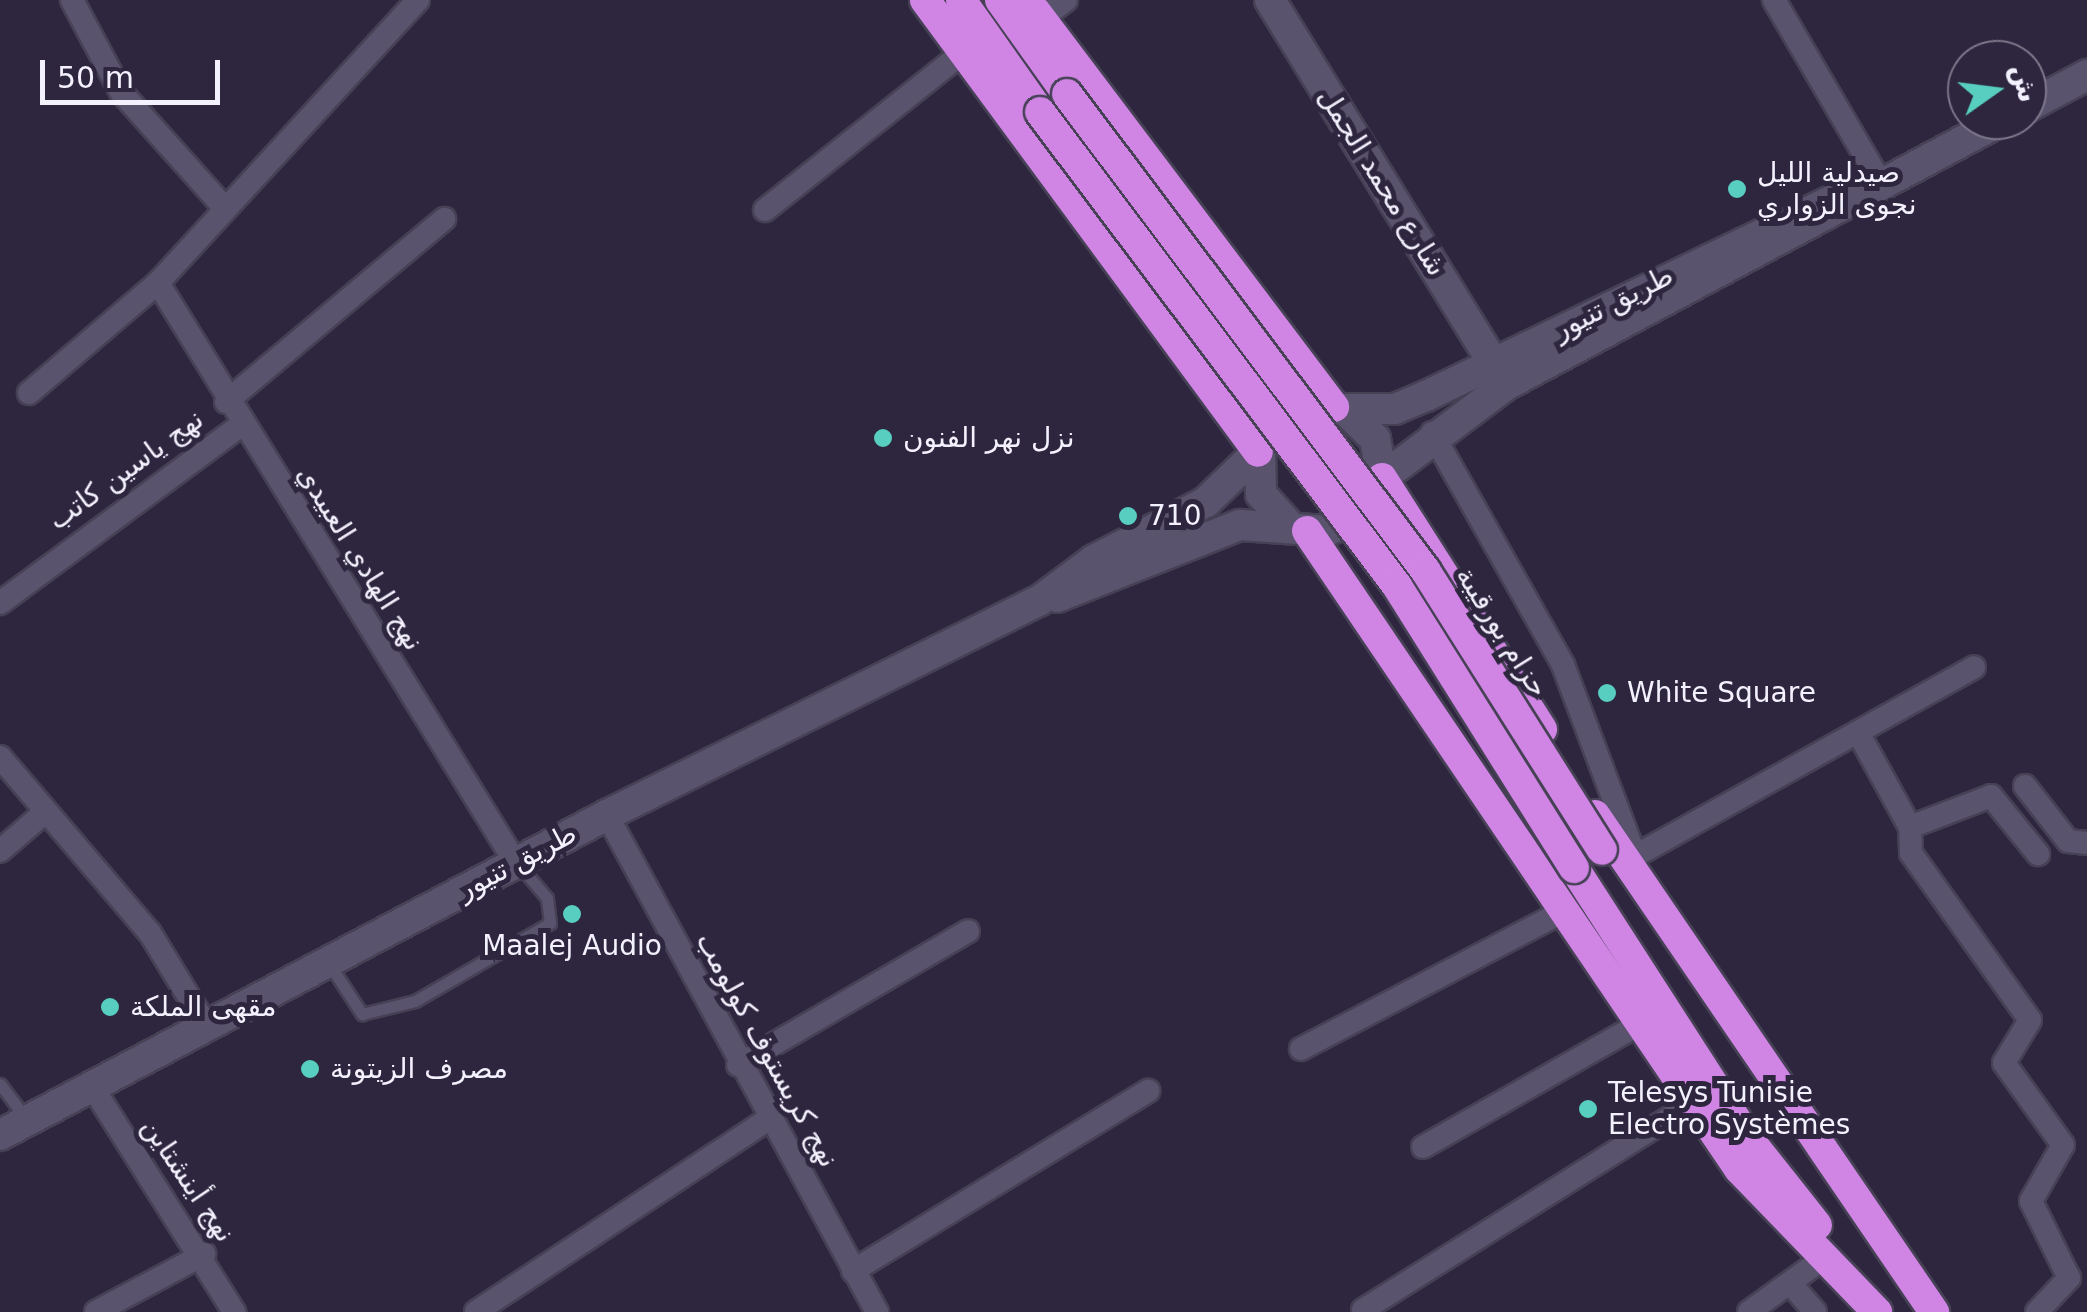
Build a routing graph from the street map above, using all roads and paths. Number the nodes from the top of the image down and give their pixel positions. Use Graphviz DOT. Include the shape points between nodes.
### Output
graph roads {
  1 [pos="72,0"];
  2 [pos="418,0"];
  3 [pos="925,0"];
  4 [pos="961,0"];
  5 [pos="1000,0"];
  6 [pos="1270,0"];
  7 [pos="1774,0"];
  8 [pos="1049,3"];
  9 [pos="961,54"];
  10 [pos="2087,75"];
  11 [pos="2047,96"];
  12 [pos="1964,140"];
  13 [pos="1881,183"];
  14 [pos="224,207"];
  15 [pos="765,210"];
  16 [pos="444,218"];
  17 [pos="158,283"];
  18 [pos="1493,364"];
  19 [pos="29,393"];
  20 [pos="226,402"];
  21 [pos="1339,408"];
  22 [pos="240,425"];
  23 [pos="1432,432"];
  24 [pos="1258,452"];
  25 [pos="1382,478"];
  26 [pos="1298,527"];
  27 [pos="1039,601"];
  28 [pos="0,603"];
  29 [pos="1974,667"];
  30 [pos="1861,738"];
  31 [pos="0,756"];
  32 [pos="2025,786"];
  33 [pos="44,813"];
  34 [pos="607,815"];
  35 [pos="1910,827"];
  36 [pos="2087,842"];
  37 [pos="0,851"];
  38 [pos="2038,854"];
  39 [pos="1620,856"];
  40 [pos="516,863"];
  41 [pos="1560,913"];
  42 [pos="968,931"];
  43 [pos="328,961"];
  44 [pos="206,1025"];
  45 [pos="1638,1025"];
  46 [pos="1301,1049"];
  47 [pos="738,1064"];
  48 [pos="90,1082"];
  49 [pos="0,1084"];
  50 [pos="1148,1091"];
  51 [pos="1693,1103"];
  52 [pos="769,1119"];
  53 [pos="27,1120"];
  54 [pos="0,1135"];
  55 [pos="1424,1147"];
  56 [pos="204,1254"];
  57 [pos="1824,1258"];
  58 [pos="853,1270"];
  59 [pos="1790,1283"];
  60 [pos="1364,1310"];
  61 [pos="96,1312"];
  62 [pos="234,1312"];
  63 [pos="476,1312"];
  64 [pos="876,1312"];
  65 [pos="1749,1312"];
  66 [pos="1815,1312"];
  67 [pos="1878,1312"];
  68 [pos="1888,1312"];
  69 [pos="1932,1312"];
  70 [pos="2037,1312"];
  1 -- 14 [label="street" via="121,92"];
  2 -- 14 [label="street"];
  3 -- 9 [label="highway"];
  4 -- 68 [label="highway, bridge" via="1396,586 1748,1138"];
  5 -- 39 [label="highway, حزام بورقيبة, bridge" via="1425,570"];
  6 -- 18 [label="main road, شارع محمد الجمل"];
  7 -- 13 [label="street"];
  8 -- 21 [label="highway"];
  9 -- 15 [label="street"];
  9 -- 24 [label="highway"];
  10 -- 11 [label="main road"];
  12 -- 13 [label="main road, طريق تنيور"];
  13 -- 18 [label="main road, طريق تنيور" via="1797,212"];
  13 -- 23 [label="main road, طريق تنيور"];
  14 -- 17 [label="street"];
  16 -- 20 [label="street"];
  17 -- 19 [label="street"];
  17 -- 20 [label="street, نهج الهادي العبيدي"];
  18 -- 21 [label="main road, طريق تنيور" via="1395,409"];
  20 -- 22 [label="street, نهج الهادي العبيدي"];
  21 -- 24 [label="main road" via="1282,416"];
  21 -- 25 [label="main road" via="1375,439"];
  22 -- 28 [label="street, نهج ياسين كاتب"];
  22 -- 40 [label="street, نهج الهادي العبيدي"];
  23 -- 25 [label="main road, طريق تنيور"];
  23 -- 39 [label="street" via="1563,665"];
  24 -- 26 [label="main road" via="1261,494"];
  24 -- 27 [label="main road, طريق تنيور" via="1206,502 1094,560"];
  25 -- 26 [label="main road" via="1347,526"];
  25 -- 39 [label="highway"];
  26 -- 27 [label="main road, طريق تنيور" via="1240,525 1105,584"];
  26 -- 41 [label="highway"];
  27 -- 34 [label="main road, طريق تنيور"];
  29 -- 30 [label="street"];
  30 -- 35 [label="street"];
  30 -- 39 [label="street"];
  31 -- 33 [label="street"];
  32 -- 36 [label="street" via="2068,842"];
  33 -- 37 [label="street"];
  33 -- 44 [label="street" via="150,932"];
  34 -- 40 [label="main road, طريق تنيور"];
  34 -- 47 [label="street, نهج كريستوف كولومب"];
  35 -- 38 [label="street" via="1991,796"];
  35 -- 70 [label="street" via="1910,853 2030,1020 2004,1063 2063,1144 2032,1201 2068,1278"];
  39 -- 69 [label="highway, حزام بورقيبة" via="1774,1124"];
  40 -- 43 [label="main road, طريق تنيور"];
  40 -- 43 [label="lane" via="547,898 550,923 415,1000 362,1014"];
  41 -- 45 [label="highway"];
  41 -- 46 [label="street"];
  42 -- 47 [label="street"];
  43 -- 44 [label="main road, طريق تنيور"];
  44 -- 48 [label="main road, طريق تنيور"];
  45 -- 51 [label="highway"];
  45 -- 55 [label="street"];
  47 -- 52 [label="street, نهج كريستوف كولومب"];
  48 -- 53 [label="main road, طريق تنيور"];
  48 -- 56 [label="street, نهج أينشتاين"];
  49 -- 53 [label="lane"];
  50 -- 58 [label="street"];
  51 -- 57 [label="highway" via="1739,1169"];
  51 -- 60 [label="street"];
  52 -- 58 [label="street, نهج كريستوف كولومب"];
  52 -- 63 [label="street"];
  53 -- 54 [label="main road, طريق تنيور"];
  56 -- 61 [label="street"];
  56 -- 62 [label="street, نهج أينشتاين"];
  57 -- 59 [label="street"];
  57 -- 67 [label="highway"];
  58 -- 64 [label="street, نهج كريستوف كولومب"];
  59 -- 65 [label="street"];
  59 -- 66 [label="street"];
}
